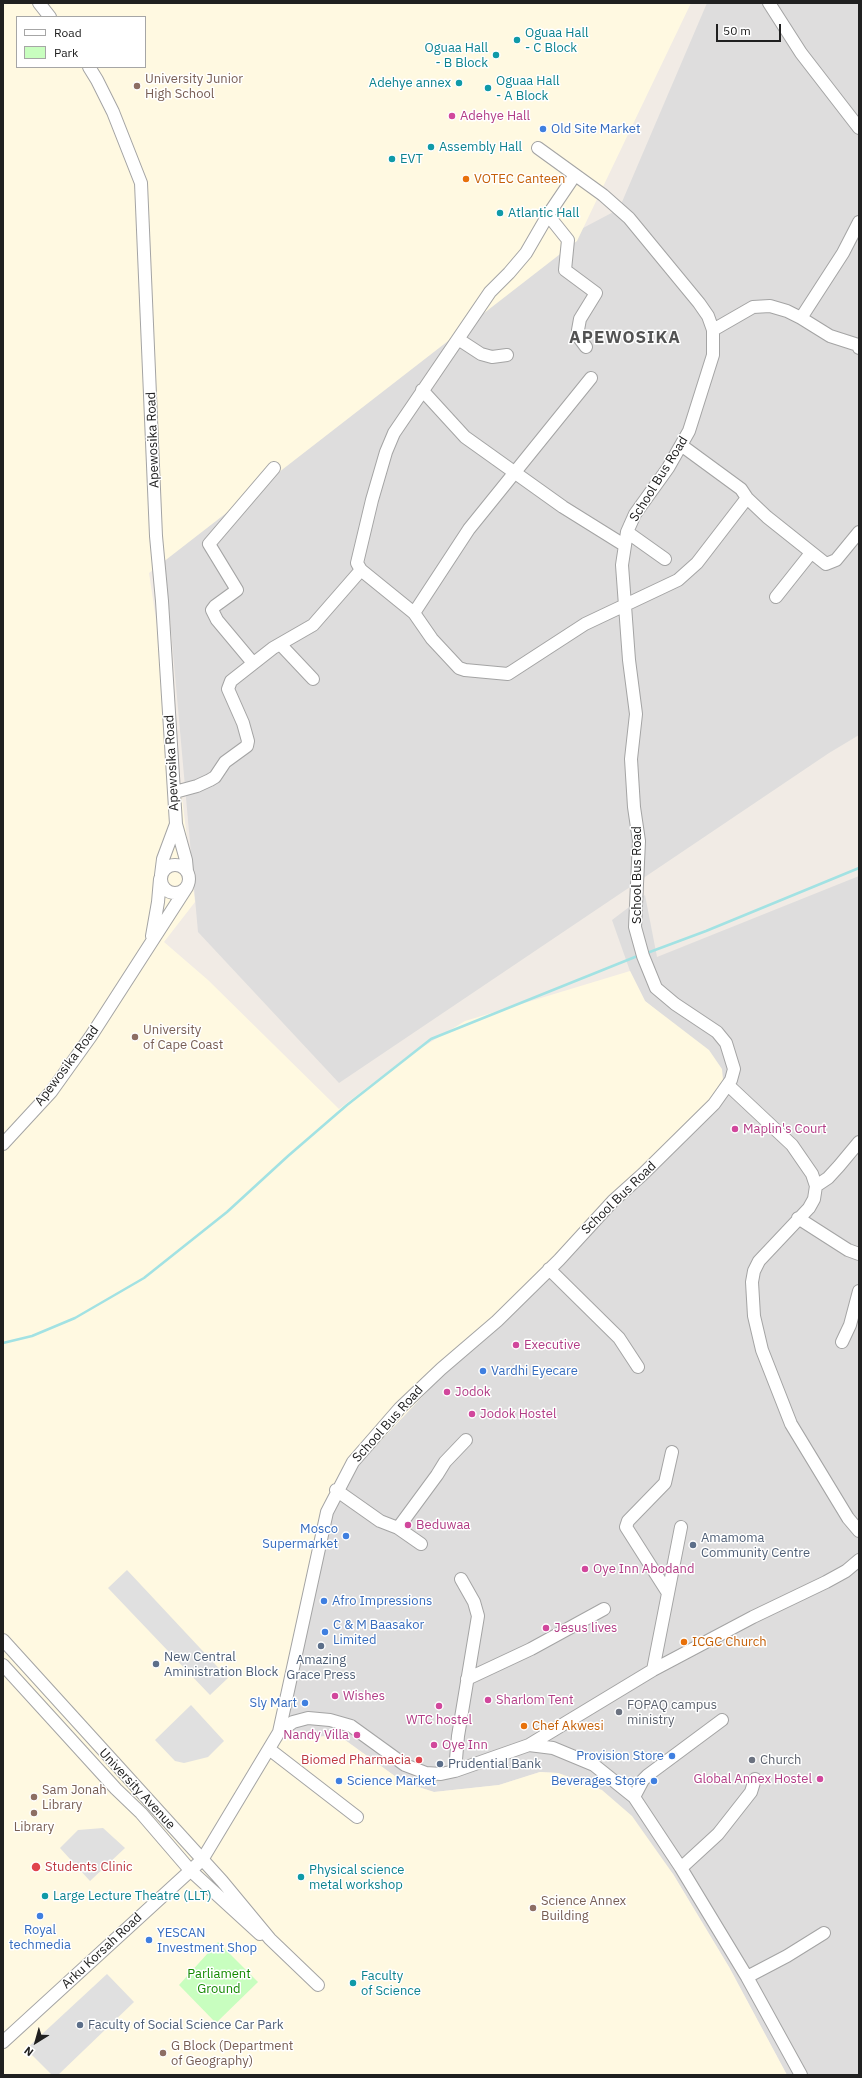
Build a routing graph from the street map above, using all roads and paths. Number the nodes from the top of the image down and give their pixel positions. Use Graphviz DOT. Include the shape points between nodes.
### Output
graph roads {
  1 [pos="39,3"];
  2 [pos="768,3"];
  3 [pos="49,16"];
  4 [pos="90,68"];
  5 [pos="859,127"];
  6 [pos="538,148"];
  7 [pos="575,175"];
  8 [pos="548,215"];
  9 [pos="859,222"];
  10 [pos="800,318"];
  11 [pos="713,330"];
  12 [pos="458,339"];
  13 [pos="859,346"];
  14 [pos="586,347"];
  15 [pos="507,355"];
  16 [pos="591,378"];
  17 [pos="422,390"];
  18 [pos="681,445"];
  19 [pos="274,468"];
  20 [pos="515,474"];
  21 [pos="747,498"];
  22 [pos="627,532"];
  23 [pos="859,532"];
  24 [pos="624,545"];
  25 [pos="811,553"];
  26 [pos="665,559"];
  27 [pos="361,570"];
  28 [pos="776,597"];
  29 [pos="626,606"];
  30 [pos="414,613"];
  31 [pos="280,644"];
  32 [pos="253,662"];
  33 [pos="313,678"];
  34 [pos="175,792"];
  35 [pos="176,824"];
  36 [pos="187,871"];
  37 [pos="160,877"];
  38 [pos="187,887"];
  39 [pos="150,943"];
  40 [pos="728,1085"];
  41 [pos="859,1142"];
  42 [pos="3,1144"];
  43 [pos="816,1186"];
  44 [pos="798,1218"];
  45 [pos="859,1254"];
  46 [pos="549,1270"];
  47 [pos="859,1291"];
  48 [pos="842,1342"];
  49 [pos="638,1366"];
  50 [pos="466,1440"];
  51 [pos="672,1452"];
  52 [pos="336,1490"];
  53 [pos="681,1527"];
  54 [pos="398,1528"];
  55 [pos="859,1531"];
  56 [pos="421,1544"];
  57 [pos="859,1560"];
  58 [pos="461,1579"];
  59 [pos="668,1593"];
  60 [pos="604,1609"];
  61 [pos="3,1640"];
  62 [pos="3,1665"];
  63 [pos="653,1670"];
  64 [pos="467,1679"];
  65 [pos="722,1720"];
  66 [pos="279,1732"];
  67 [pos="529,1745"];
  68 [pos="269,1749"];
  69 [pos="455,1771"];
  70 [pos="755,1779"];
  71 [pos="634,1797"];
  72 [pos="357,1817"];
  73 [pos="202,1860"];
  74 [pos="681,1868"];
  75 [pos="190,1870"];
  76 [pos="824,1933"];
  77 [pos="270,1939"];
  78 [pos="747,1977"];
  79 [pos="318,1985"];
  80 [pos="3,2042"];
  81 [pos="802,2075"];
  1 -- 3 [label="street"];
  2 -- 5 [label="street" via="801,53"];
  4 -- 34 [label="street, Apewosika Road" via="113,112 141,183 156,536"];
  6 -- 7 [label="street, School Bus Road"];
  7 -- 8 [label="street"];
  7 -- 11 [label="street, School Bus Road" via="603,195 628,218 699,303 708,316"];
  8 -- 12 [label="street" via="526,253 490,292"];
  8 -- 14 [label="street" via="568,240 565,270 596,293 580,319 578,330 580,339"];
  9 -- 10 [label="street" via="843,253"];
  10 -- 11 [label="street" via="770,306 753,307"];
  10 -- 13 [label="street" via="830,336"];
  11 -- 18 [label="street, School Bus Road" via="710,368 689,430"];
  12 -- 15 [label="street" via="481,354 492,357"];
  12 -- 17 [label="street"];
  16 -- 20 [label="street"];
  17 -- 20 [label="street" via="466,437"];
  17 -- 27 [label="street" via="394,433 386,452 357,556"];
  18 -- 21 [label="street" via="741,489"];
  18 -- 22 [label="street, School Bus Road" via="664,475 639,508"];
  19 -- 32 [label="street" via="209,544 237,590 212,610 217,620"];
  20 -- 24 [label="street"];
  20 -- 30 [label="street" via="458,543"];
  21 -- 25 [label="street"];
  21 -- 29 [label="street" via="697,564 678,580"];
  22 -- 24 [label="street, School Bus Road"];
  22 -- 26 [label="street"];
  23 -- 25 [label="street" via="832,563 826,564"];
  24 -- 29 [label="street, School Bus Road" via="622,565"];
  25 -- 28 [label="street"];
  27 -- 30 [label="street"];
  27 -- 31 [label="street" via="313,625"];
  29 -- 30 [label="street" via="585,624 508,674 459,668 432,639"];
  29 -- 40 [label="street, School Bus Road" via="636,714 632,760 634,807 639,841 635,927 650,977 661,994 717,1032 726,1043 734,1069"];
  31 -- 32 [label="street"];
  31 -- 33 [label="street"];
  32 -- 34 [label="street" via="228,686 247,736 248,746 225,762 210,780"];
  34 -- 35 [label="street, Apewosika Road"];
  35 -- 36 [label="street, Apewosika Road"];
  35 -- 37 [label="street, Apewosika Road" via="163,860"];
  36 -- 37 [label="street" via="180,866 172,865 165,868"];
  36 -- 38 [label="street"];
  37 -- 38 [label="street" via="162,887 172,893 181,892"];
  37 -- 39 [label="street, Apewosika Road"];
  38 -- 39 [label="street, Apewosika Road"];
  39 -- 42 [label="street, Apewosika Road" via="91,1036 51,1092"];
  40 -- 43 [label="street" via="792,1145 806,1164"];
  40 -- 46 [label="street, School Bus Road" via="714,1104 613,1201"];
  41 -- 43 [label="street" via="828,1178"];
  43 -- 44 [label="street" via="814,1199 809,1208"];
  44 -- 45 [label="street" via="848,1250"];
  44 -- 55 [label="street" via="759,1261 754,1271 752,1282 757,1334 791,1424 848,1518"];
  46 -- 49 [label="street" via="619,1338"];
  46 -- 52 [label="street, School Bus Road" via="498,1321 400,1408 352,1462"];
  47 -- 48 [label="street" via="850,1325"];
  50 -- 54 [label="street" via="444,1462 438,1476"];
  51 -- 59 [label="street" via="665,1483 628,1521 626,1527"];
  52 -- 54 [label="street" via="380,1521"];
  52 -- 66 [label="street, School Bus Road" via="327,1512"];
  53 -- 59 [label="street"];
  54 -- 56 [label="street"];
  57 -- 63 [label="street" via="826,1582"];
  58 -- 64 [label="street" via="474,1602 478,1616"];
  59 -- 63 [label="street"];
  60 -- 64 [label="street" via="531,1649"];
  61 -- 73 [label="street, University Avenue"];
  62 -- 75 [label="street, University Avenue" via="141,1813"];
  63 -- 67 [label="street"];
  64 -- 69 [label="street"];
  65 -- 71 [label="street" via="648,1775"];
  66 -- 68 [label="street, Arku Korsah Road"];
  66 -- 69 [label="street" via="293,1722 308,1718 330,1720 351,1726 405,1765 426,1773 441,1774"];
  67 -- 69 [label="street"];
  67 -- 71 [label="street" via="554,1748 594,1765"];
  68 -- 72 [label="street"];
  68 -- 73 [label="street, Arku Korsah Road"];
  70 -- 74 [label="street" via="751,1792 718,1834"];
  71 -- 74 [label="street"];
  73 -- 75 [label="street, Arku Korsah Road"];
  73 -- 77 [label="street, University Avenue"];
  74 -- 78 [label="street"];
  75 -- 77 [label="street, University Avenue" via="256,1931"];
  75 -- 80 [label="street, Arku Korsah Road"];
  76 -- 78 [label="street"];
  77 -- 79 [label="street, University Avenue"];
  78 -- 81 [label="street"];
}
